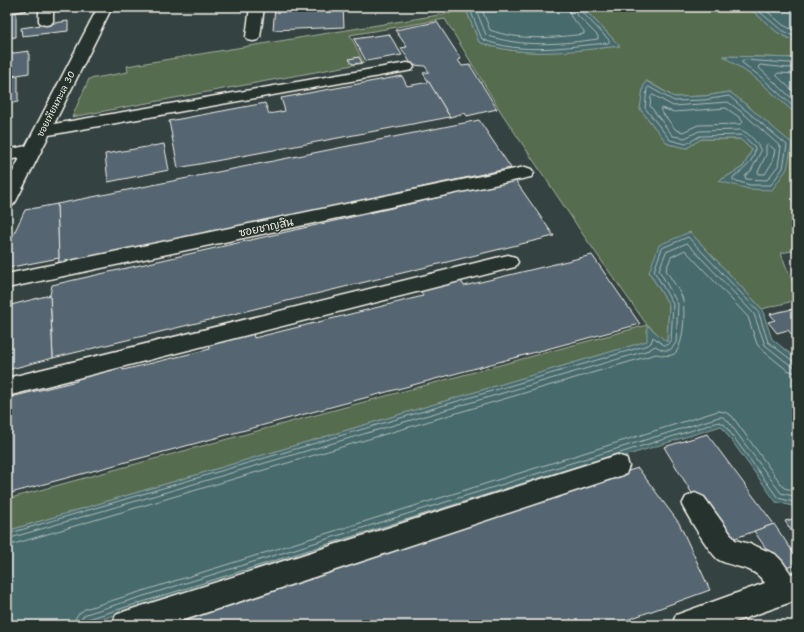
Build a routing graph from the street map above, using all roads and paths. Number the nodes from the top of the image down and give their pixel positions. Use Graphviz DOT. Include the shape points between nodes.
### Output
graph roads {
  1 [pos="20,7"];
  2 [pos="46,7"];
  3 [pos="105,7"];
  4 [pos="257,7"];
  5 [pos="7,9"];
  6 [pos="46,21"];
  7 [pos="253,37"];
  8 [pos="407,67"];
  9 [pos="42,130"];
  10 [pos="32,150"];
  11 [pos="7,155"];
  12 [pos="525,173"];
  13 [pos="7,200"];
  14 [pos="508,262"];
  15 [pos="7,281"];
  16 [pos="7,387"];
  17 [pos="617,466"];
  18 [pos="695,506"];
  19 [pos="791,588"];
  20 [pos="126,625"];
  21 [pos="686,625"];
  1 -- 5 [label="street"];
  2 -- 6 [label="street"];
  3 -- 9 [label="street, ซอยเทียนทะเล 30"];
  4 -- 7 [label="street"];
  8 -- 9 [label="street"];
  9 -- 10 [label="street, ซอยเทียนทะเล 30"];
  10 -- 11 [label="street"];
  10 -- 13 [label="street, ซอยเทียนทะเล 30"];
  12 -- 15 [label="street, ซอยชาญสิน"];
  14 -- 16 [label="street"];
  17 -- 20 [label="street"];
  18 -- 19 [label="street" via="728,551 766,563"];
  19 -- 21 [label="street"];
}
